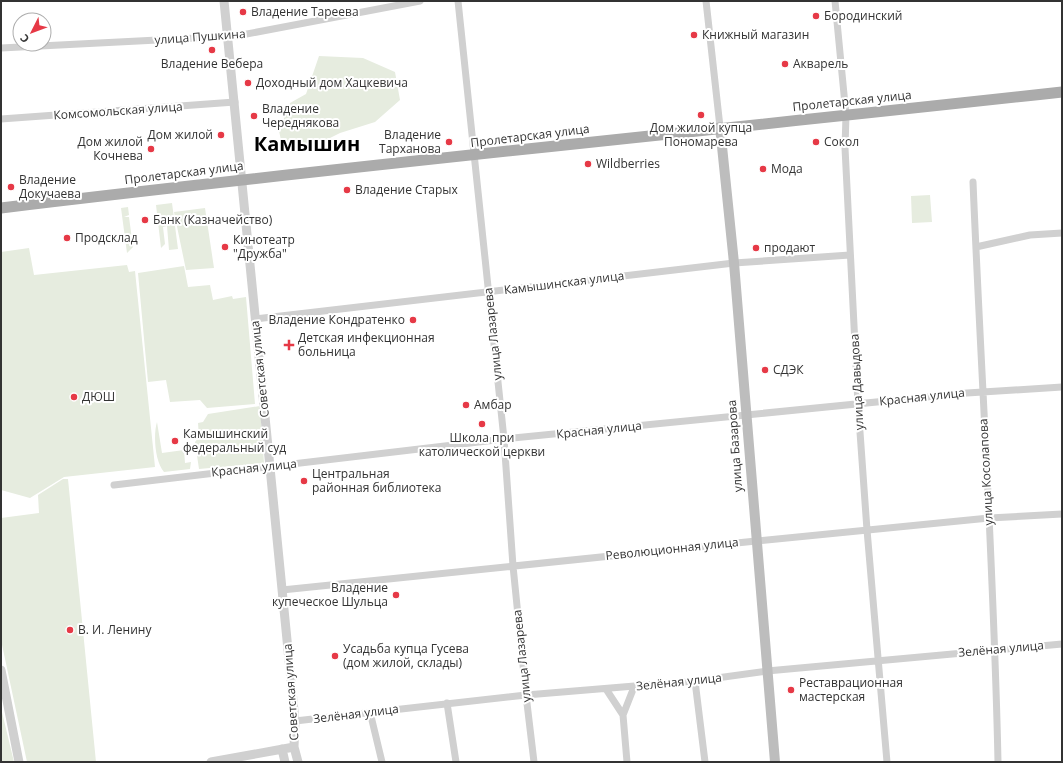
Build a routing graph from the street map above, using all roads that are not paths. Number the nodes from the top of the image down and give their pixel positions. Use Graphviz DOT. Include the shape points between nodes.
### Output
graph roads {
  1 [pos="224,1"];
  2 [pos="420,1"];
  3 [pos="458,1"];
  4 [pos="706,1"];
  5 [pos="835,1"];
  6 [pos="228,36"];
  7 [pos="1,48"];
  8 [pos="1062,92"];
  9 [pos="235,102"];
  10 [pos="846,115"];
  11 [pos="1,119"];
  12 [pos="720,127"];
  13 [pos="475,156"];
  14 [pos="243,178"];
  15 [pos="973,182"];
  16 [pos="1,208"];
  17 [pos="1062,233"];
  18 [pos="976,247"];
  19 [pos="850,254"];
  20 [pos="734,263"];
  21 [pos="489,292"];
  22 [pos="255,320"];
  23 [pos="1062,387"];
  24 [pos="982,392"];
  25 [pos="858,404"];
  26 [pos="746,415"];
  27 [pos="504,440"];
  28 [pos="269,466"];
  29 [pos="114,485"];
  30 [pos="1062,514"];
  31 [pos="989,518"];
  32 [pos="867,530"];
  33 [pos="756,540"];
  34 [pos="513,566"];
  35 [pos="282,590"];
  36 [pos="1062,644"];
  37 [pos="996,649"];
  38 [pos="879,660"];
  39 [pos="1,670"];
  40 [pos="767,671"];
  41 [pos="695,681"];
  42 [pos="634,687"];
  43 [pos="606,689"];
  44 [pos="526,694"];
  45 [pos="447,703"];
  46 [pos="370,712"];
  47 [pos="623,715"];
  48 [pos="295,721"];
  49 [pos="294,747"];
  50 [pos="282,749"];
  51 [pos="19,762"];
  52 [pos="211,762"];
  53 [pos="285,762"];
  54 [pos="298,762"];
  55 [pos="382,762"];
  56 [pos="456,762"];
  57 [pos="534,762"];
  58 [pos="627,762"];
  59 [pos="705,762"];
  60 [pos="775,762"];
  61 [pos="887,762"];
  62 [pos="998,762"];
  1 -- 6 [label="street, Советская улица"];
  2 -- 6 [label="street, улица Пушкина"];
  3 -- 13 [label="street, улица Лазарева"];
  4 -- 12 [label="street"];
  5 -- 10 [label="street, улица Давыдова"];
  6 -- 7 [label="street, улица Пушкина"];
  6 -- 9 [label="street, Советская улица"];
  8 -- 10 [label="main road, Пролетарская улица"];
  9 -- 11 [label="street, Комсомольская улица"];
  9 -- 14 [label="street, Советская улица"];
  10 -- 12 [label="main road, Пролетарская улица"];
  10 -- 19 [label="street, улица Давыдова"];
  12 -- 13 [label="main road, Пролетарская улица"];
  12 -- 20 [label="main road, улица Базарова"];
  13 -- 14 [label="main road, Пролетарская улица"];
  13 -- 21 [label="street, улица Лазарева"];
  14 -- 16 [label="main road, Пролетарская улица"];
  14 -- 22 [label="street, Советская улица"];
  15 -- 18 [label="street, улица Косолапова"];
  17 -- 18 [label="street" via="1030,235"];
  18 -- 24 [label="street, улица Косолапова"];
  19 -- 20 [label="street, Камышинская улица"];
  19 -- 25 [label="street, улица Давыдова"];
  20 -- 21 [label="street, Камышинская улица"];
  20 -- 26 [label="main road, улица Базарова"];
  21 -- 22 [label="street, Камышинская улица"];
  21 -- 27 [label="street, улица Лазарева"];
  22 -- 28 [label="street, Советская улица"];
  23 -- 24 [label="street, Красная улица"];
  24 -- 25 [label="street, Красная улица"];
  24 -- 31 [label="street, улица Косолапова"];
  25 -- 26 [label="street, Красная улица"];
  25 -- 32 [label="street, улица Давыдова"];
  26 -- 27 [label="street, Красная улица"];
  26 -- 33 [label="main road, улица Базарова"];
  27 -- 28 [label="street, Красная улица"];
  27 -- 34 [label="street, улица Лазарева"];
  28 -- 29 [label="street, Красная улица"];
  28 -- 35 [label="street, Советская улица"];
  30 -- 31 [label="street, Революционная улица"];
  31 -- 32 [label="street, Революционная улица"];
  31 -- 37 [label="street, улица Косолапова"];
  32 -- 33 [label="street, Революционная улица"];
  32 -- 38 [label="street, улица Давыдова"];
  33 -- 34 [label="street, Революционная улица"];
  33 -- 40 [label="main road, улица Базарова"];
  34 -- 35 [label="street, Революционная улица"];
  34 -- 44 [label="street, улица Лазарева"];
  35 -- 48 [label="street, Советская улица"];
  36 -- 37 [label="street, Зелёная улица"];
  37 -- 38 [label="street, Зелёная улица"];
  37 -- 62 [label="street, улица Косолапова"];
  38 -- 40 [label="street, Зелёная улица"];
  38 -- 61 [label="street, улица Давыдова"];
  39 -- 51 [label="street"];
  40 -- 41 [label="street, Зелёная улица"];
  40 -- 60 [label="main road, улица Базарова"];
  41 -- 42 [label="street, Зелёная улица"];
  41 -- 59 [label="street"];
  42 -- 43 [label="street, Зелёная улица"];
  42 -- 47 [label="street"];
  43 -- 44 [label="street, Зелёная улица"];
  43 -- 47 [label="street"];
  44 -- 45 [label="street, Зелёная улица"];
  44 -- 57 [label="street, улица Лазарева"];
  45 -- 46 [label="street, Зелёная улица"];
  45 -- 56 [label="street"];
  46 -- 48 [label="street, Зелёная улица"];
  46 -- 55 [label="street"];
  47 -- 58 [label="street"];
  48 -- 49 [label="street, Советская улица"];
  49 -- 50 [label="street"];
  49 -- 54 [label="street, Советская улица"];
  50 -- 52 [label="street"];
  50 -- 53 [label="street"];
}
